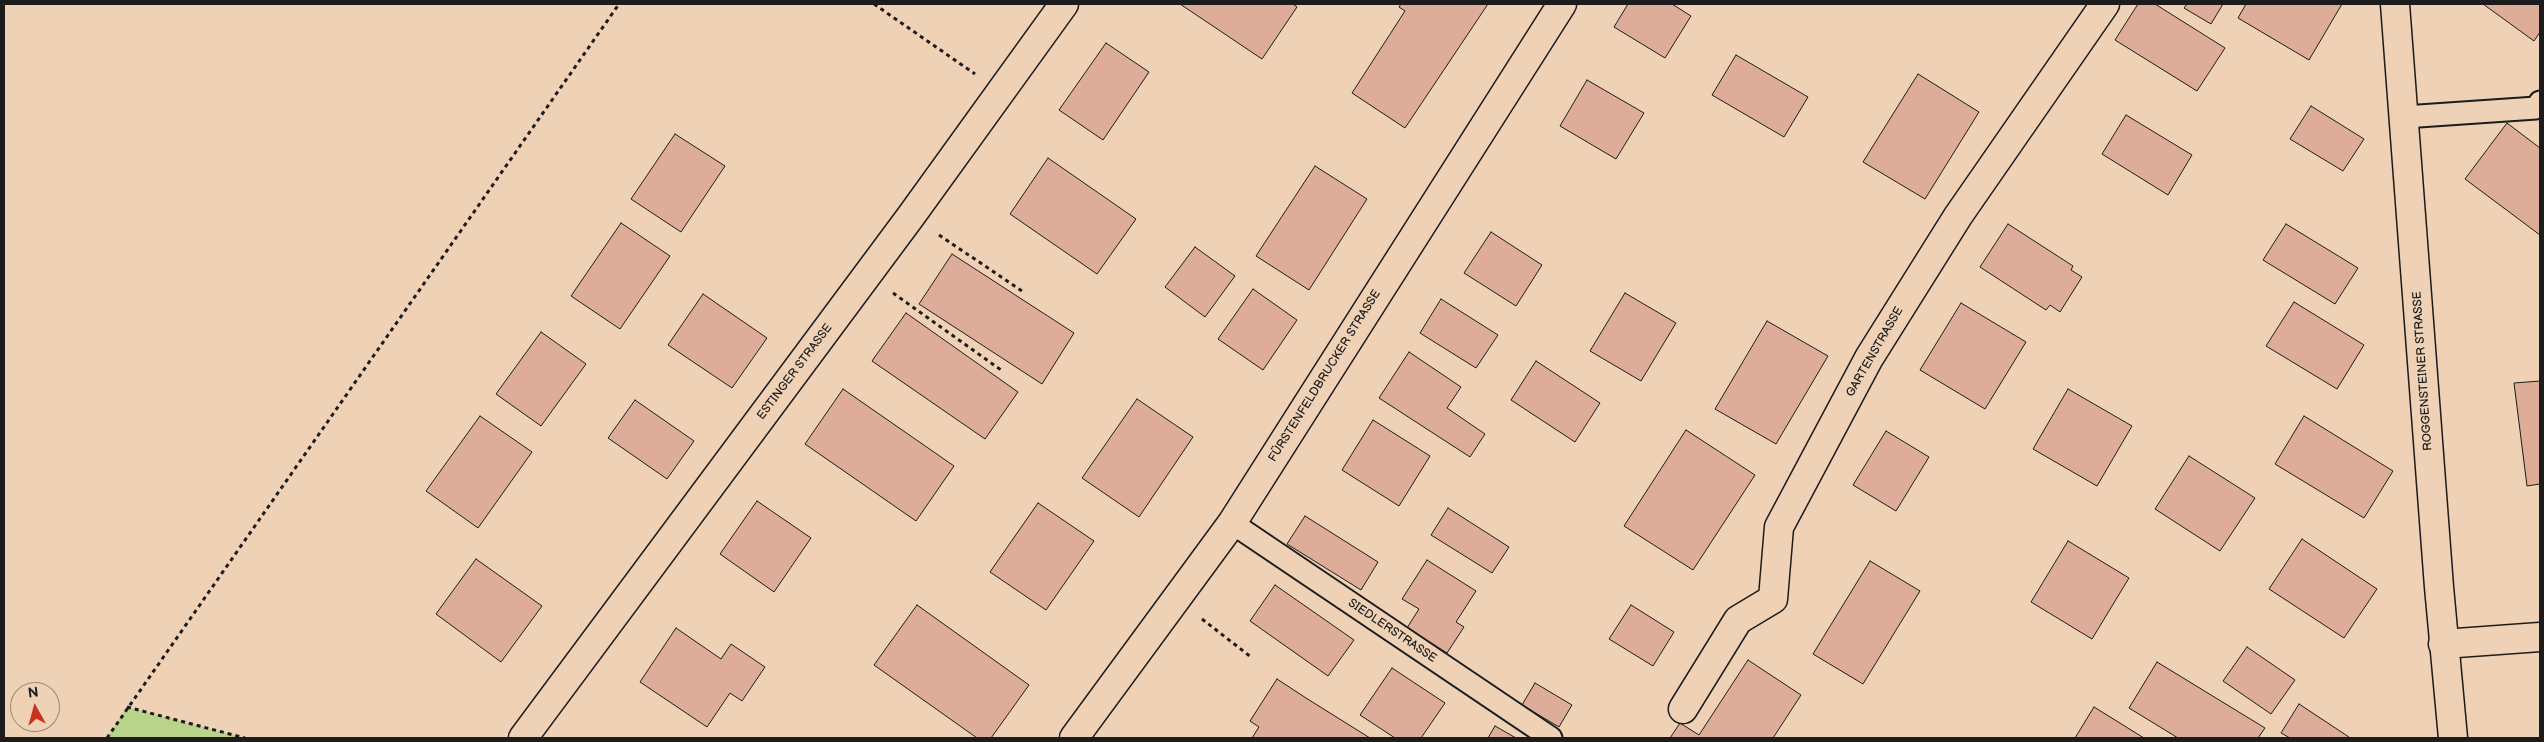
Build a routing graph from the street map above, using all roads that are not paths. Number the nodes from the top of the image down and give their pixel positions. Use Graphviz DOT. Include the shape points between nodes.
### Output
graph roads {
  1 [pos="1064,4"];
  2 [pos="1562,4"];
  3 [pos="2105,4"];
  4 [pos="2395,4"];
  5 [pos="2540,102"];
  6 [pos="2404,116"];
  7 [pos="1232,523"];
  8 [pos="2540,637"];
  9 [pos="2443,644"];
  10 [pos="1682,709"];
  11 [pos="523,738"];
  12 [pos="1074,738"];
  13 [pos="1551,738"];
  14 [pos="2453,738"];
  1 -- 11 [label="street, ESTINGER STRASSE" via="1002,93"];
  2 -- 7 [label="street, FÜRSTENFELDBRUCKER STRASSE"];
  3 -- 10 [label="street, GARTENSTRASSE" via="1958,216 1869,358 1779,527 1773,599 1738,620"];
  4 -- 6 [label="street, ROGGENSTEINER STRASSE"];
  5 -- 6 [label="lane" via="2536,108"];
  6 -- 9 [label="street, ROGGENSTEINER STRASSE"];
  7 -- 12 [label="street, FÜRSTENFELDBRUCKER STRASSE"];
  7 -- 13 [label="lane, SIEDLERSTRASSE"];
  8 -- 9 [label="street"];
  9 -- 14 [label="street, ROGGENSTEINER STRASSE"];
}
